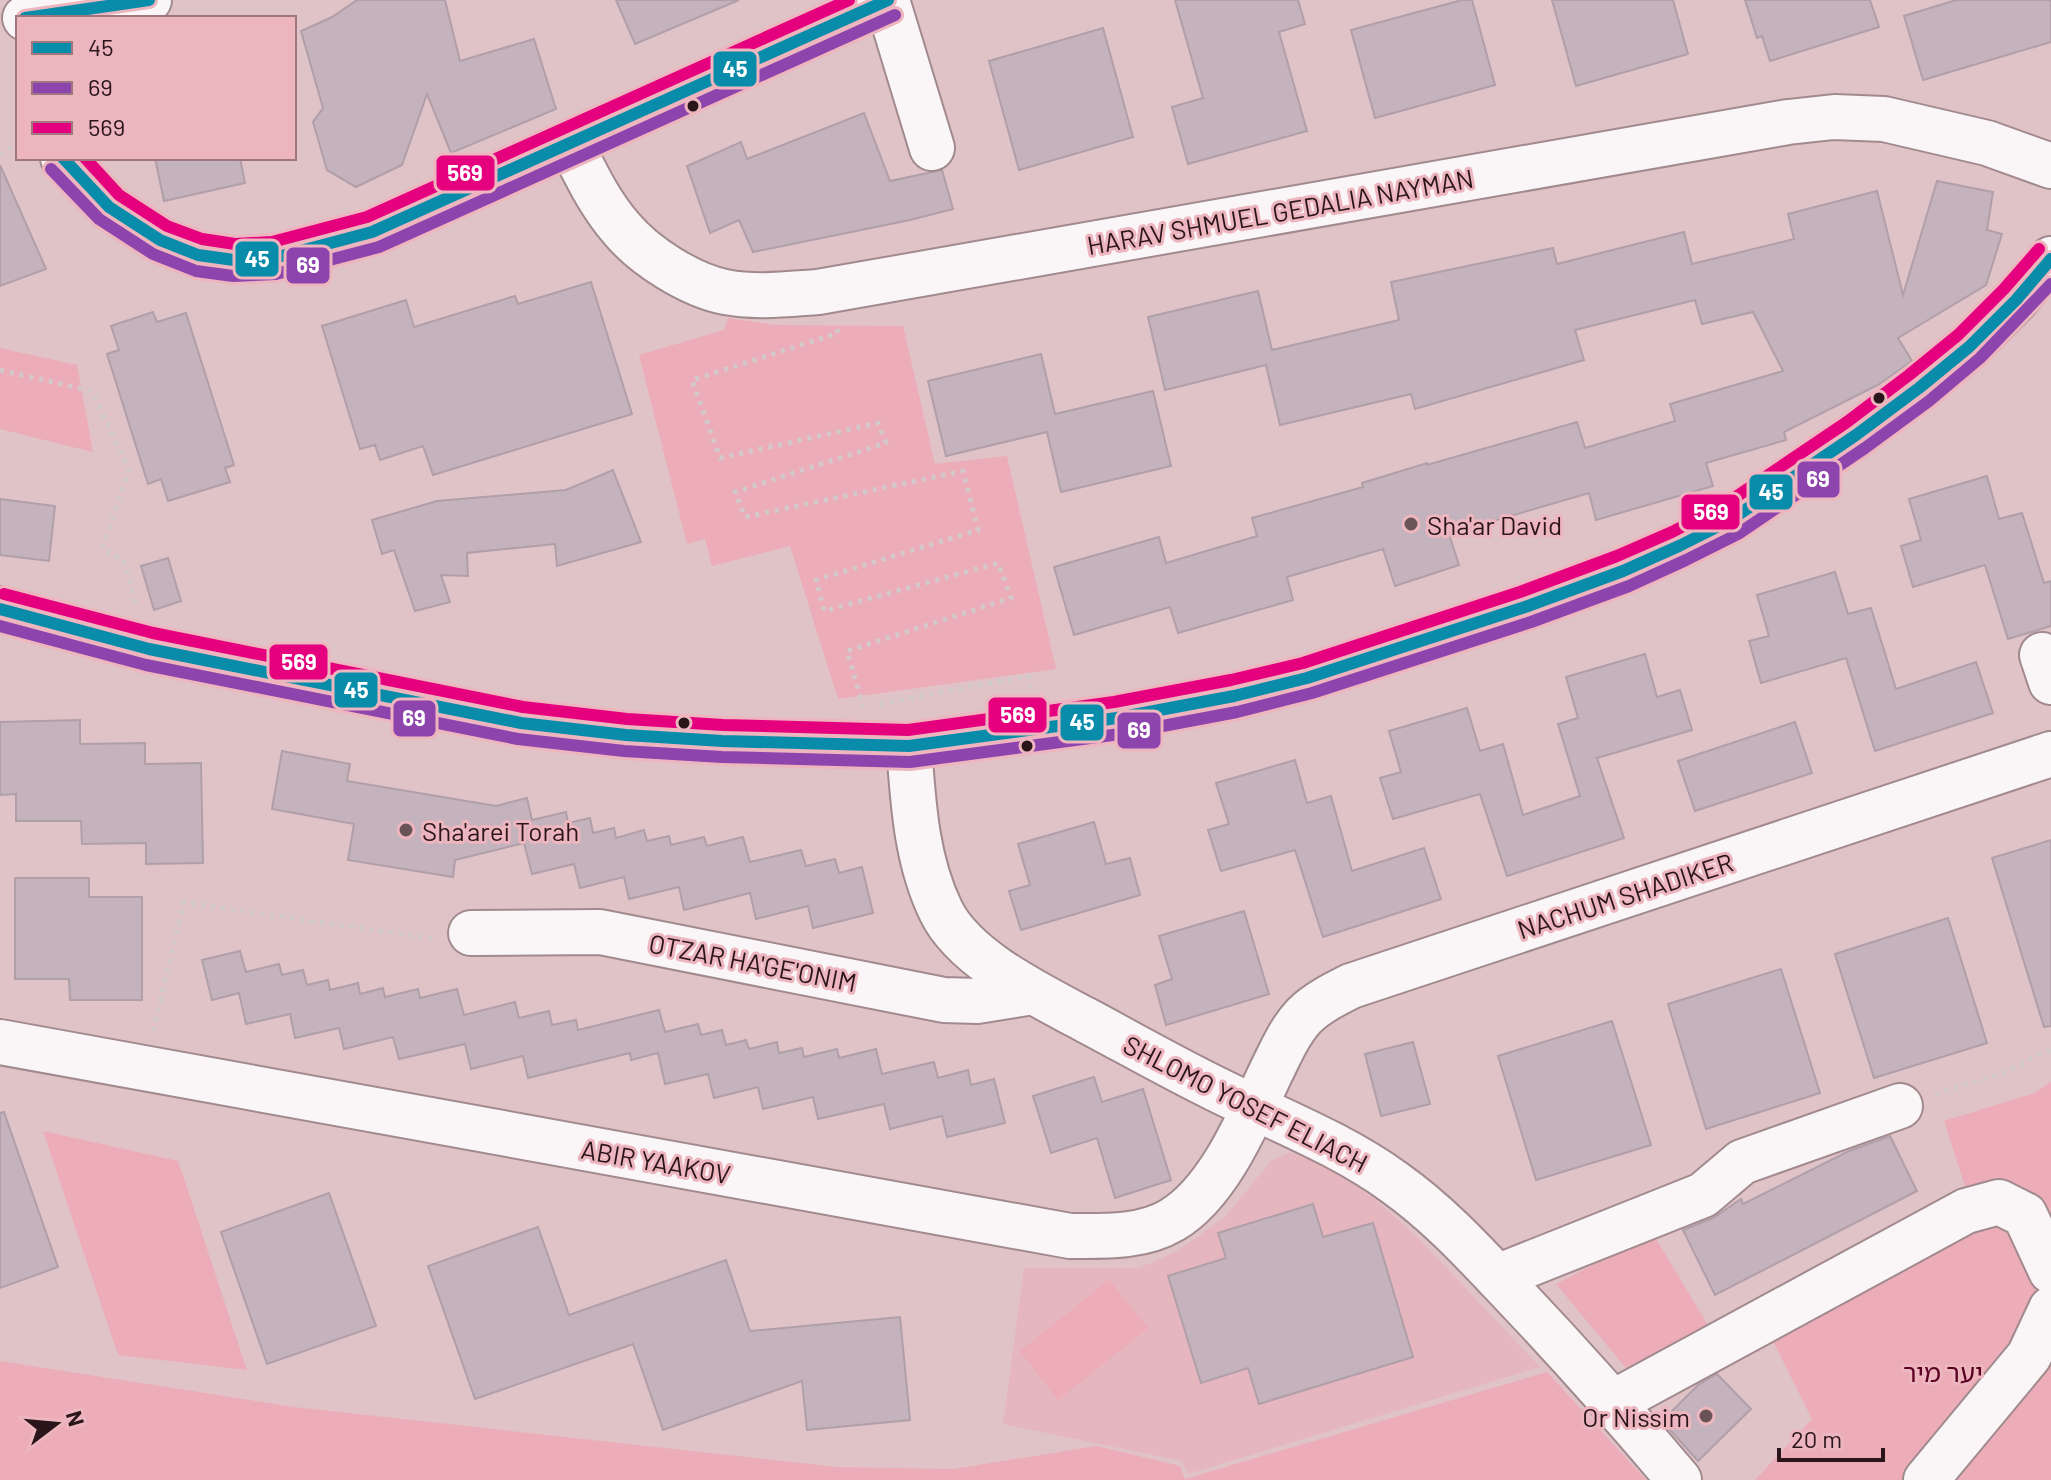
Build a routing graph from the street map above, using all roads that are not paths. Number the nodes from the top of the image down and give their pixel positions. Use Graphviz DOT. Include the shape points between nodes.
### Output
graph roads {
  1 [pos="149,0"];
  2 [pos="888,0"];
  3 [pos="36,16"];
  4 [pos="570,143"];
  5 [pos="932,148"];
  6 [pos="65,160"];
  7 [pos="2051,166"];
  8 [pos="2051,259"];
  9 [pos="0,609"];
  10 [pos="909,746"];
  11 [pos="2051,754"];
  12 [pos="471,933"];
  13 [pos="1033,992"];
  14 [pos="0,1042"];
  15 [pos="1900,1106"];
  16 [pos="1254,1107"];
  17 [pos="2051,1271"];
  18 [pos="1497,1277"];
  19 [pos="2051,1309"];
  20 [pos="1612,1403"];
  21 [pos="1679,1480"];
  22 [pos="1926,1480"];
  1 -- 3 [label="street"];
  2 -- 4 [label="street"];
  2 -- 5 [label="street"];
  4 -- 6 [label="street" via="372,232 274,258 234,260 198,255 160,240 109,207"];
  4 -- 7 [label="street, HARAV SHMUEL GEDALIA NAYMAN" via="598,198 622,230 685,278 724,292 767,296 818,292 1834,117 1884,119 1987,143"];
  8 -- 10 [label="street" via="1969,347 1856,435 1742,512 1623,571 1307,678 1234,696 1040,730"];
  9 -- 10 [label="street" via="149,649 521,723 722,741"];
  10 -- 13 [label="street, SHLOMO YOSEF ELIACH" via="919,842 941,913 982,956"];
  11 -- 16 [label="street, NACHUM SHADIKER" via="1351,986 1304,1016"];
  12 -- 13 [label="street, OTZAR HA'GE'ONIM" via="600,932 944,1000"];
  13 -- 16 [label="street, SHLOMO YOSEF ELIACH"];
  14 -- 16 [label="street, ABIR YAAKOV" via="1070,1236 1145,1231 1172,1220 1227,1160"];
  15 -- 18 [label="street" via="1742,1162 1703,1195"];
  16 -- 18 [label="street, SHLOMO YOSEF ELIACH" via="1362,1160 1435,1214"];
  17 -- 20 [label="street" via="2025,1215 1999,1202 1966,1211"];
  18 -- 20 [label="street, SHLOMO YOSEF ELIACH"];
  19 -- 22 [label="street" via="2029,1356"];
  20 -- 21 [label="street, SHLOMO YOSEF ELIACH"];
}
